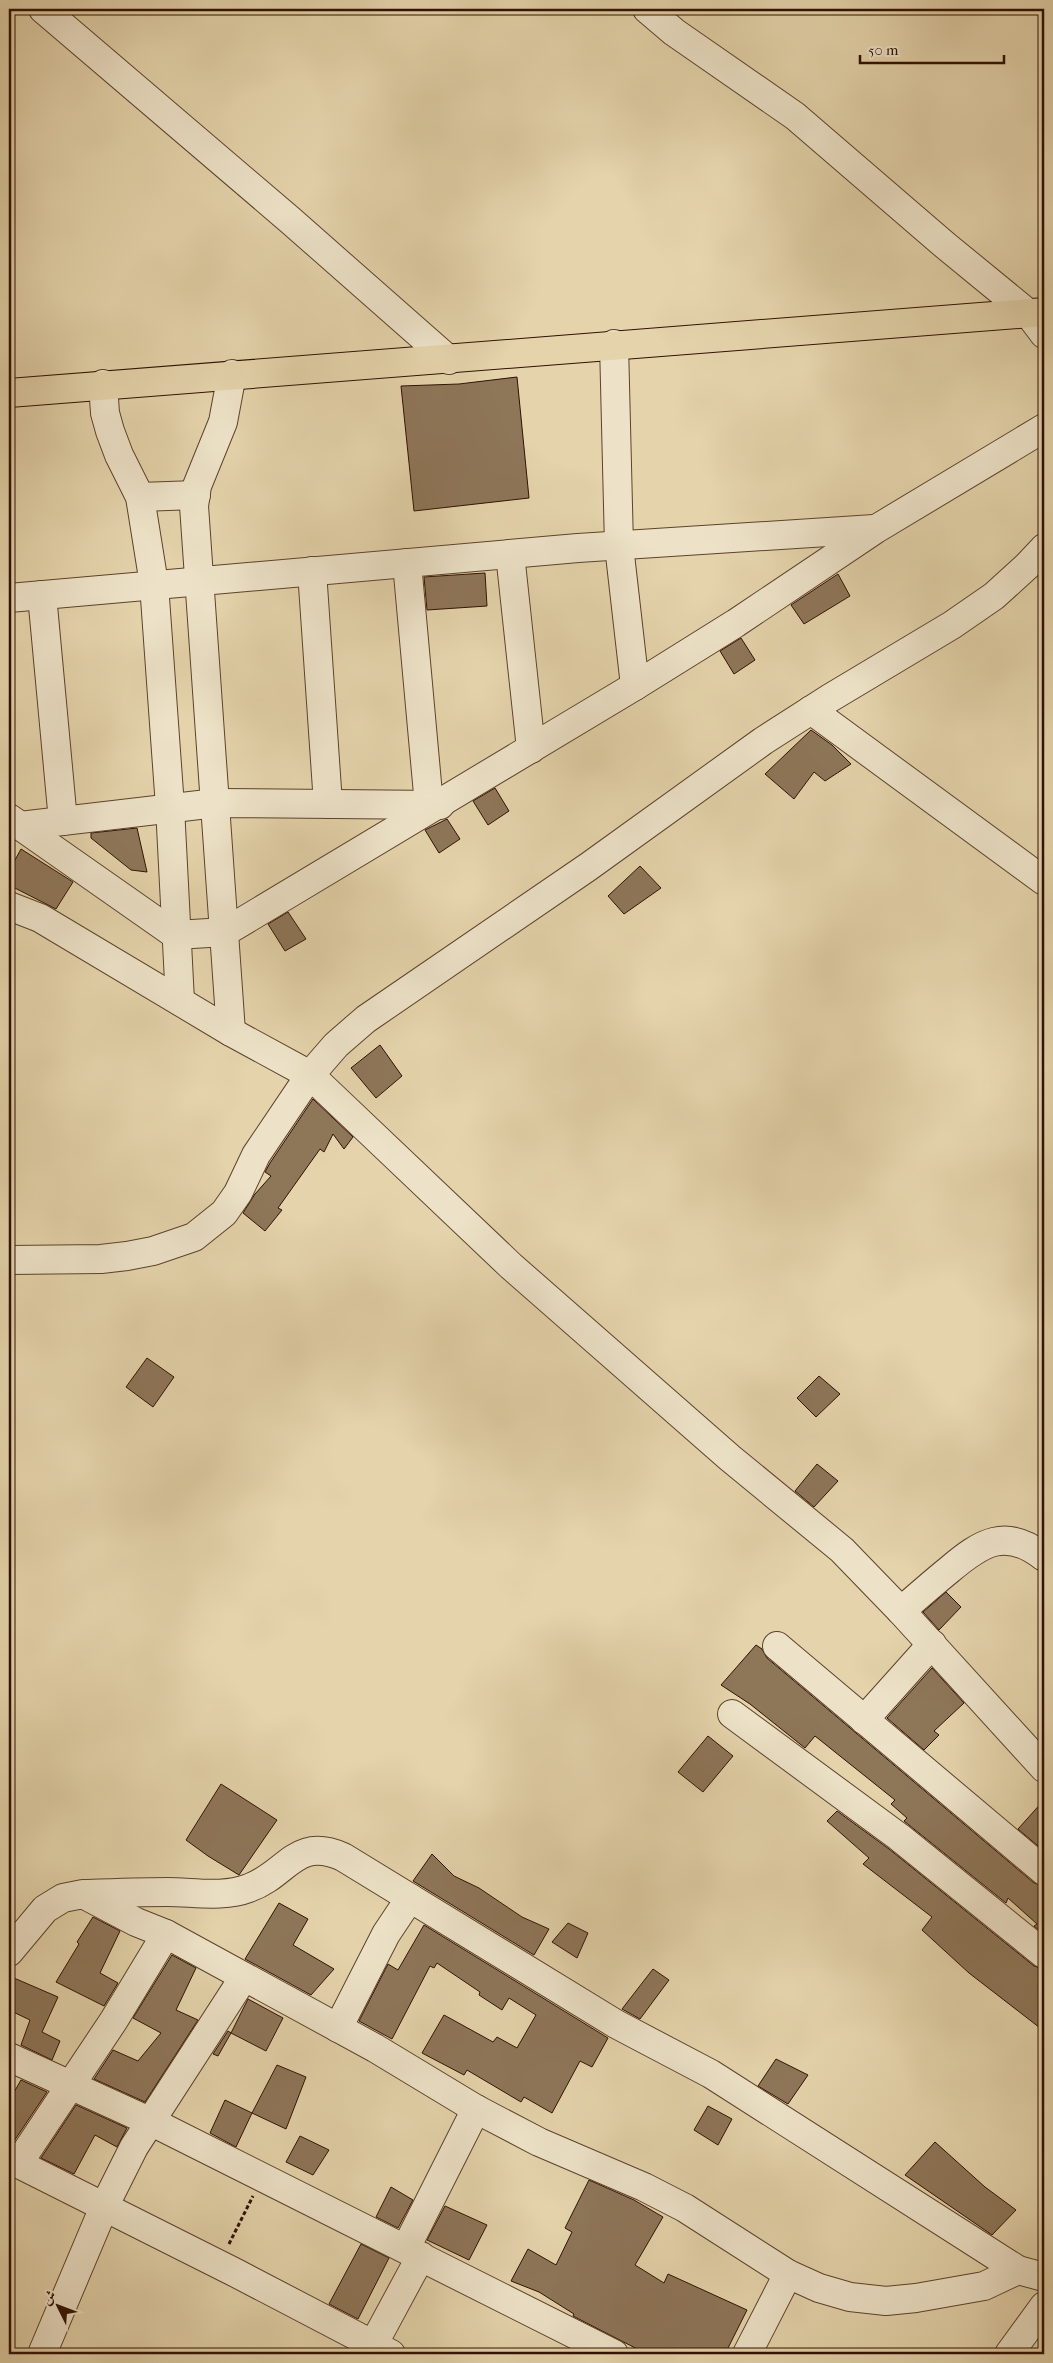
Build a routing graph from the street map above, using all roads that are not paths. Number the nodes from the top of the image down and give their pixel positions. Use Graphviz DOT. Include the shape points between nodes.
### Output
graph roads {
  1 [pos="43,9"];
  2 [pos="647,9"];
  3 [pos="1039,320"];
  4 [pos="614,344"];
  5 [pos="449,360"];
  6 [pos="232,374"];
  7 [pos="103,384"];
  8 [pos="9,393"];
  9 [pos="1044,428"];
  10 [pos="196,495"];
  11 [pos="140,497"];
  12 [pos="876,528"];
  13 [pos="619,546"];
  14 [pos="1044,548"];
  15 [pos="510,554"];
  16 [pos="407,563"];
  17 [pos="312,571"];
  18 [pos="201,581"];
  19 [pos="154,584"];
  20 [pos="42,595"];
  21 [pos="9,598"];
  22 [pos="635,686"];
  23 [pos="811,710"];
  24 [pos="531,750"];
  25 [pos="216,803"];
  26 [pos="328,804"];
  27 [pos="434,805"];
  28 [pos="170,807"];
  29 [pos="62,821"];
  30 [pos="15,822"];
  31 [pos="1044,881"];
  32 [pos="9,906"];
  33 [pos="224,932"];
  34 [pos="176,935"];
  35 [pos="180,1001"];
  36 [pos="231,1032"];
  37 [pos="310,1075"];
  38 [pos="9,1260"];
  39 [pos="1044,1557"];
  40 [pos="901,1610"];
  41 [pos="932,1644"];
  42 [pos="777,1646"];
  43 [pos="732,1714"];
  44 [pos="864,1720"];
  45 [pos="1040,1754"];
  46 [pos="1044,1871"];
  47 [pos="83,1894"];
  48 [pos="410,1898"];
  49 [pos="166,1934"];
  50 [pos="9,1952"];
  51 [pos="1044,1954"];
  52 [pos="244,1977"];
  53 [pos="338,2028"];
  54 [pos="9,2057"];
  55 [pos="70,2084"];
  56 [pos="476,2110"];
  57 [pos="149,2121"];
  58 [pos="13,2162"];
  59 [pos="104,2207"];
  60 [pos="413,2252"];
  61 [pos="1018,2270"];
  62 [pos="788,2274"];
  63 [pos="1044,2277"];
  64 [pos="1044,2306"];
  65 [pos="382,2350"];
  66 [pos="42,2354"];
  67 [pos="614,2354"];
  68 [pos="747,2354"];
  69 [pos="1009,2354"];
  1 -- 5 [label="street"];
  2 -- 3 [label="street" via="674,32 795,116 946,246"];
  3 -- 4 [label="main road"];
  4 -- 5 [label="main road"];
  4 -- 13 [label="street"];
  5 -- 6 [label="main road"];
  6 -- 7 [label="main road"];
  6 -- 10 [label="street" via="223,422"];
  7 -- 8 [label="main road"];
  7 -- 11 [label="street" via="110,431"];
  9 -- 12 [label="street"];
  10 -- 11 [label="street"];
  10 -- 18 [label="street" via="194,506"];
  11 -- 19 [label="street"];
  12 -- 13 [label="street"];
  12 -- 22 [label="street" via="736,623"];
  13 -- 15 [label="street"];
  13 -- 22 [label="street"];
  14 -- 23 [label="street" via="994,596"];
  15 -- 16 [label="street"];
  15 -- 24 [label="street"];
  16 -- 17 [label="street"];
  16 -- 27 [label="street"];
  17 -- 18 [label="street"];
  17 -- 26 [label="street"];
  18 -- 19 [label="street"];
  18 -- 25 [label="street"];
  19 -- 20 [label="street"];
  19 -- 28 [label="street"];
  20 -- 21 [label="street"];
  20 -- 29 [label="street"];
  22 -- 24 [label="street"];
  23 -- 31 [label="street"];
  23 -- 37 [label="street" via="366,1019 336,1045"];
  24 -- 27 [label="street"];
  25 -- 26 [label="street"];
  25 -- 28 [label="street"];
  25 -- 33 [label="street"];
  26 -- 27 [label="street"];
  27 -- 33 [label="street"];
  28 -- 29 [label="street"];
  28 -- 34 [label="street"];
  29 -- 30 [label="street"];
  30 -- 34 [label="street"];
  32 -- 35 [label="street" via="40,918"];
  33 -- 34 [label="street"];
  33 -- 36 [label="street"];
  34 -- 35 [label="street"];
  35 -- 36 [label="street"];
  36 -- 37 [label="street"];
  37 -- 38 [label="street" via="256,1155 238,1193 224,1213 194,1236 153,1252 127,1256"];
  37 -- 40 [label="street" via="511,1266 730,1458 842,1550"];
  39 -- 40 [label="street" via="1027,1545 1010,1540 982,1544"];
  40 -- 41 [label="street"];
  41 -- 44 [label="street"];
  41 -- 45 [label="street"];
  42 -- 44 [label="street"];
  43 -- 51 [label="street" via="915,1848"];
  44 -- 46 [label="street"];
  47 -- 48 [label="street" via="222,1895 267,1879 306,1851 329,1850"];
  47 -- 49 [label="street"];
  47 -- 50 [label="street" via="63,1898 45,1909"];
  48 -- 53 [label="street" via="386,1934"];
  48 -- 61 [label="street" via="616,2024 711,2074"];
  49 -- 52 [label="street"];
  49 -- 55 [label="street" via="114,2020"];
  52 -- 53 [label="street"];
  52 -- 57 [label="street"];
  53 -- 56 [label="street"];
  54 -- 55 [label="street"];
  55 -- 57 [label="street"];
  55 -- 58 [label="street"];
  56 -- 60 [label="street"];
  56 -- 62 [label="street" via="685,2208"];
  57 -- 59 [label="street"];
  57 -- 60 [label="street"];
  58 -- 59 [label="street"];
  59 -- 65 [label="street"];
  59 -- 66 [label="street"];
  60 -- 65 [label="street"];
  60 -- 67 [label="street"];
  61 -- 62 [label="street" via="984,2286 886,2301 850,2297"];
  61 -- 63 [label="street"];
  62 -- 68 [label="street"];
  64 -- 69 [label="street"];
}
